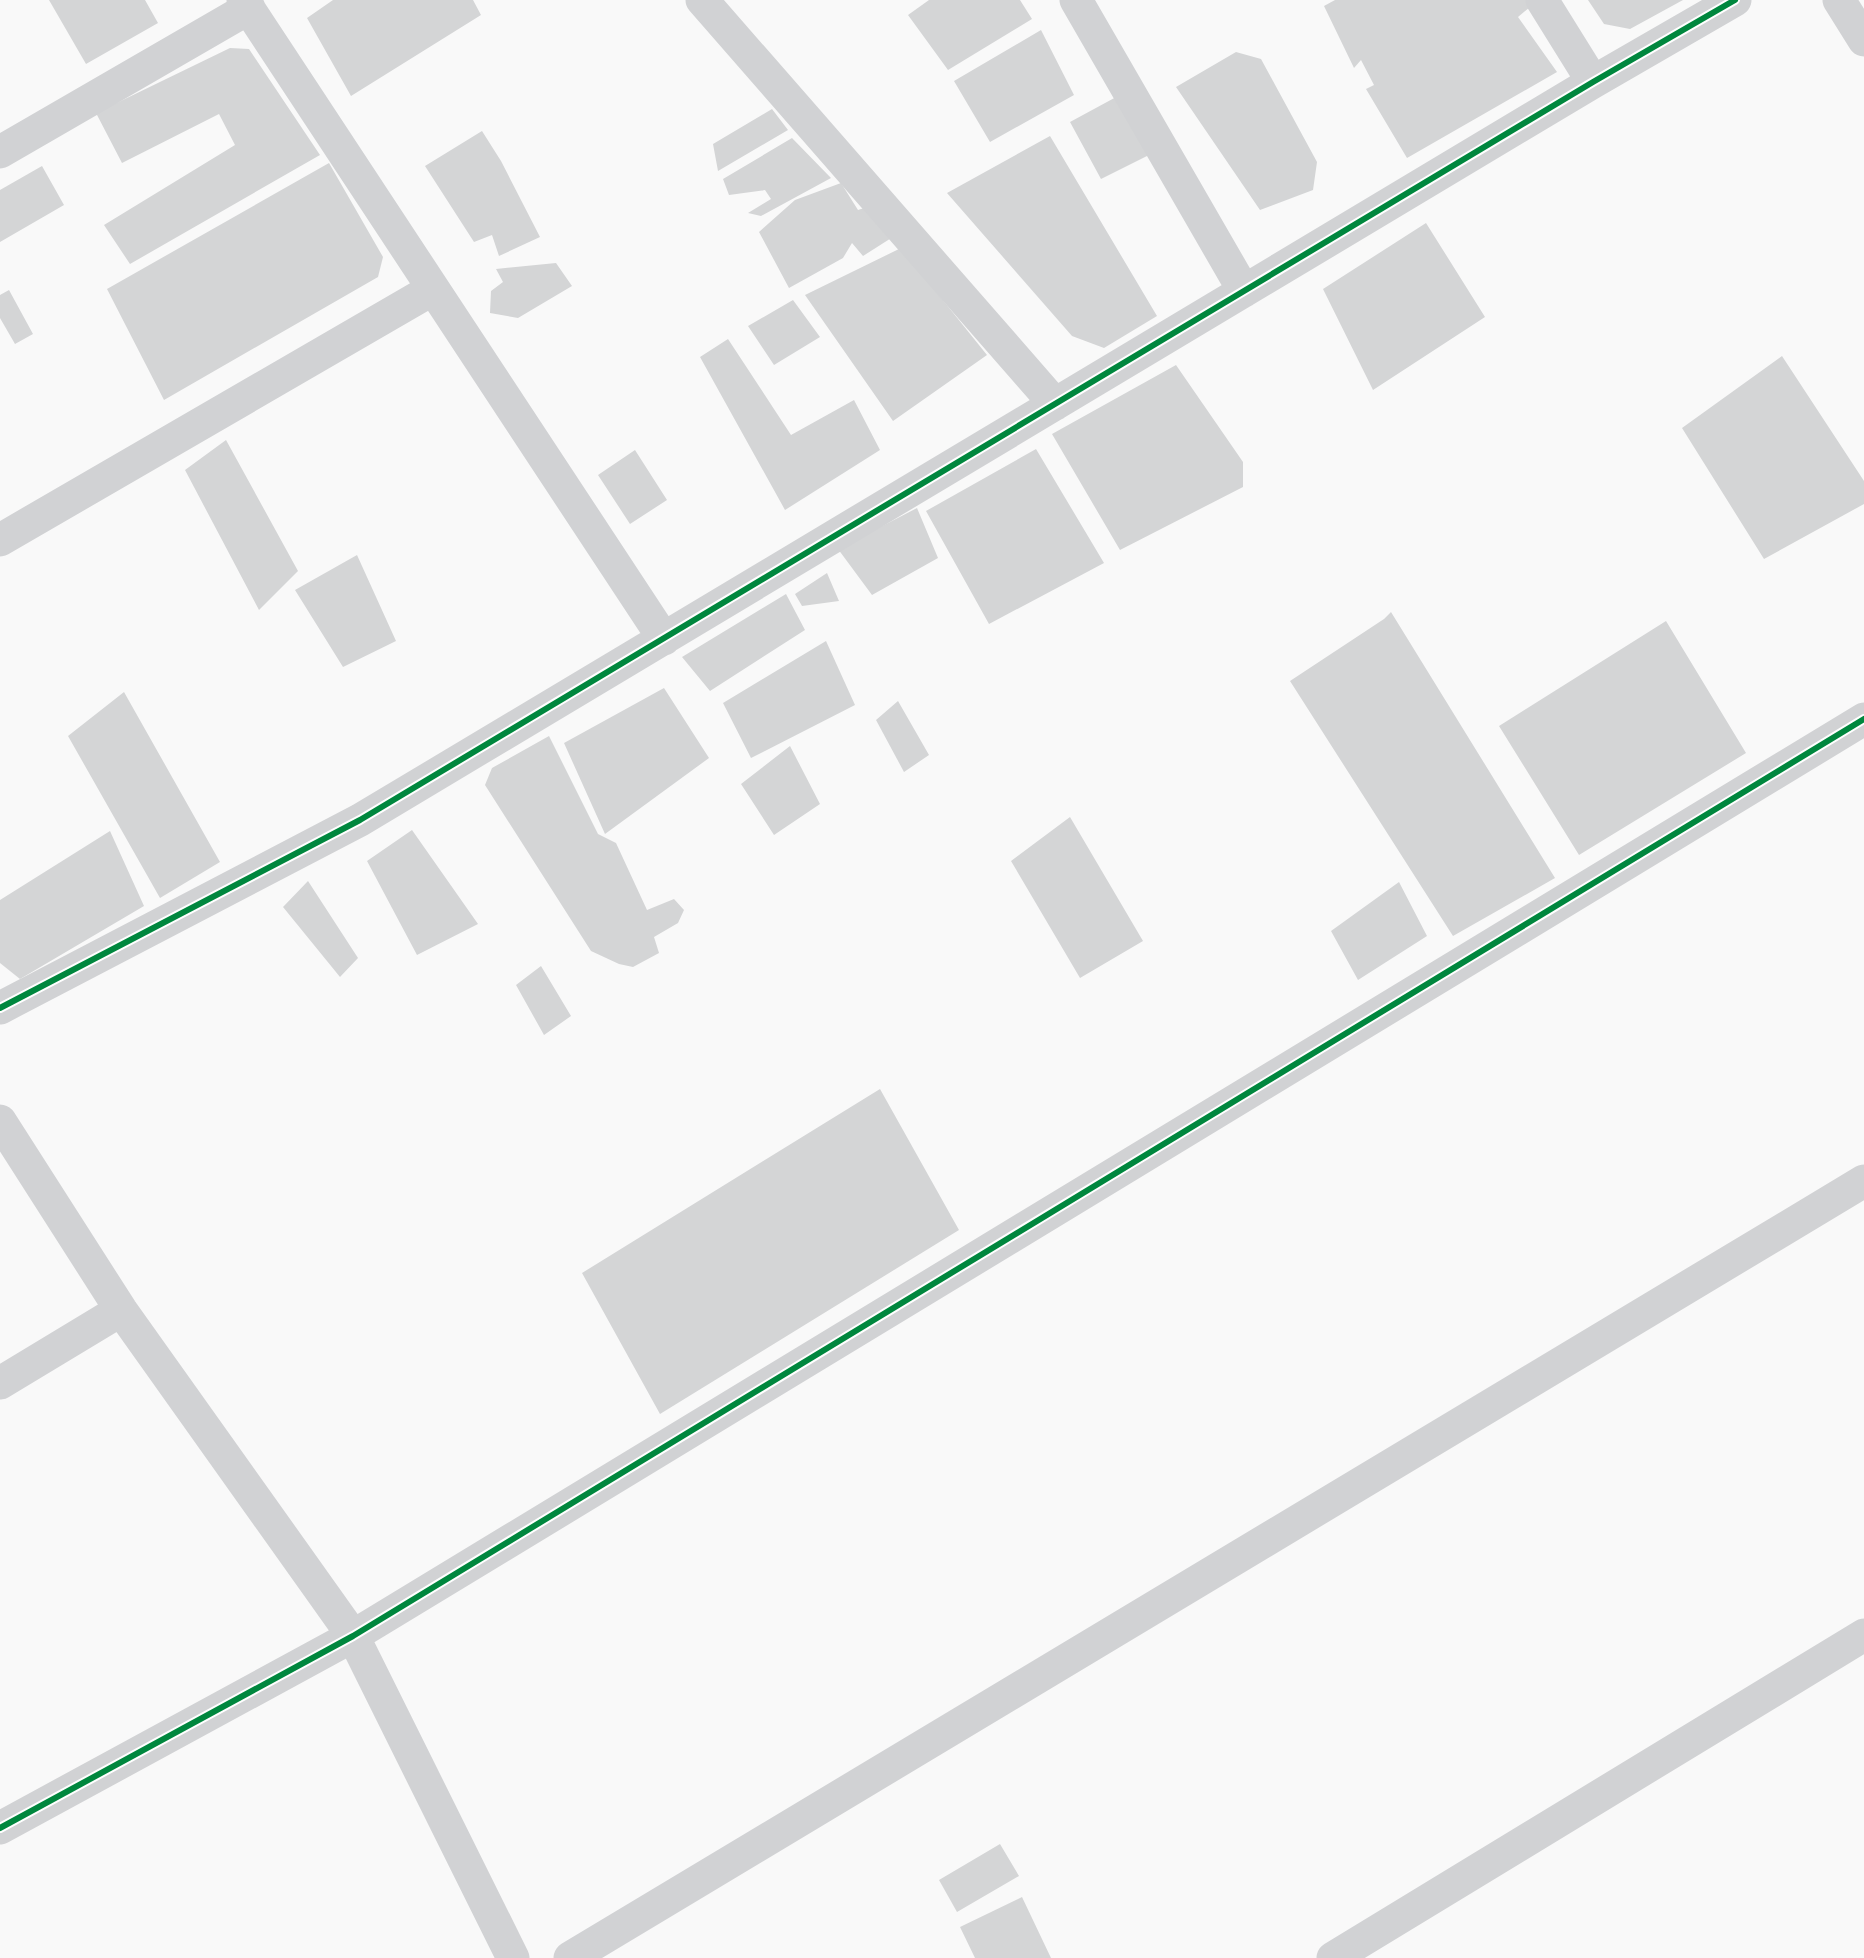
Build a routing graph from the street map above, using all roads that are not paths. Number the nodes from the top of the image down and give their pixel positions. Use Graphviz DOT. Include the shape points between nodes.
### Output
graph roads {
  1 [pos="702,0"];
  2 [pos="1076,0"];
  3 [pos="1542,0"];
  4 [pos="1735,0"];
  5 [pos="1839,0"];
  6 [pos="246,4"];
  7 [pos="1864,40"];
  8 [pos="1593,82"];
  9 [pos="0,152"];
  10 [pos="433,289"];
  11 [pos="1244,291"];
  12 [pos="1055,404"];
  13 [pos="0,540"];
  14 [pos="664,639"];
  15 [pos="1864,719"];
  16 [pos="0,1008"];
  17 [pos="0,1121"];
  18 [pos="1864,1181"];
  19 [pos="121,1310"];
  20 [pos="0,1383"];
  21 [pos="1864,1635"];
  22 [pos="353,1636"];
  23 [pos="0,1828"];
  24 [pos="513,1958"];
  25 [pos="570,1958"];
  26 [pos="1333,1958"];
  1 -- 12 [label="street"];
  2 -- 11 [label="street"];
  3 -- 8 [label="street"];
  4 -- 8 [label="street"];
  5 -- 7 [label="street"];
  6 -- 9 [label="street"];
  6 -- 10 [label="street"];
  8 -- 11 [label="street"];
  10 -- 13 [label="street"];
  10 -- 14 [label="street"];
  11 -- 12 [label="street"];
  12 -- 14 [label="street"];
  14 -- 16 [label="street" via="360,820"];
  15 -- 22 [label="street"];
  17 -- 19 [label="street"];
  18 -- 25 [label="street"];
  19 -- 20 [label="street"];
  19 -- 22 [label="street"];
  21 -- 26 [label="street"];
  22 -- 23 [label="street"];
  22 -- 24 [label="street"];
}
